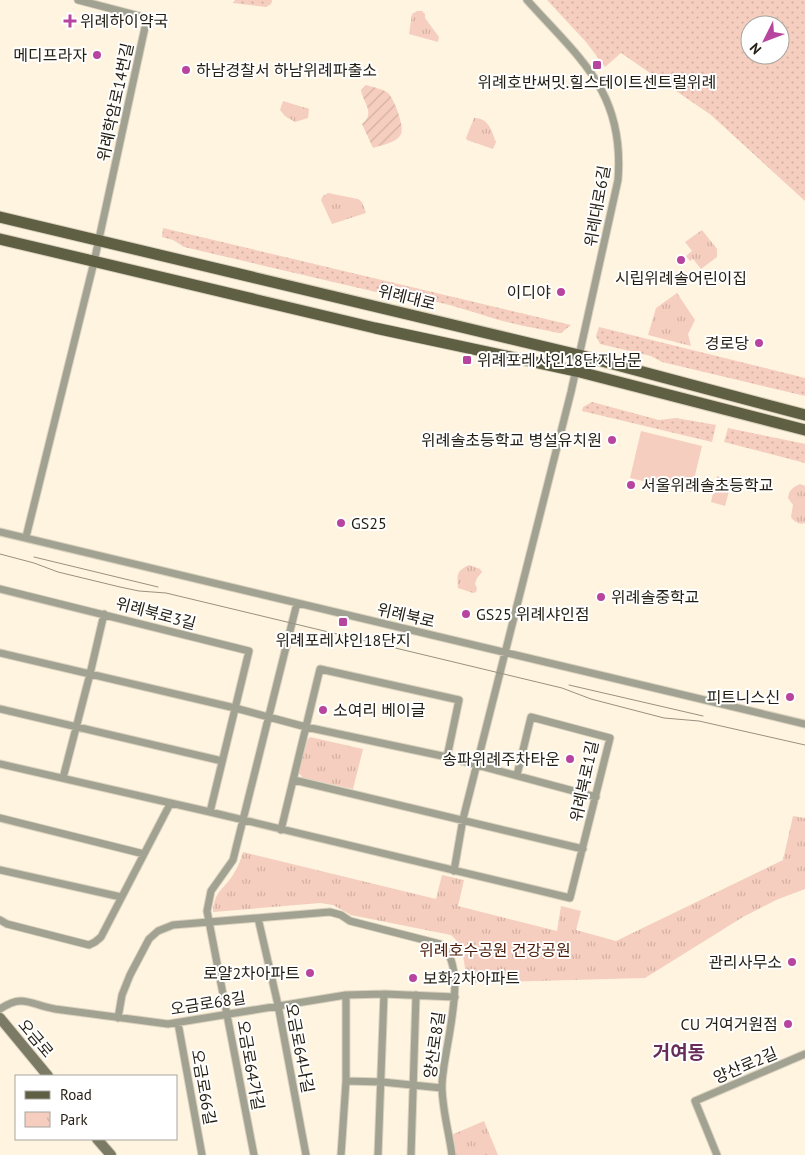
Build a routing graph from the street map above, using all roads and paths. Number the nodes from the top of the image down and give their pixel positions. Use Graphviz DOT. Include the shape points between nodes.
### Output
graph roads {
  1 [pos="78,0"];
  2 [pos="527,0"];
  3 [pos="0,217"];
  4 [pos="0,238"];
  5 [pos="98,241"];
  6 [pos="94,262"];
  7 [pos="579,355"];
  8 [pos="576,371"];
  9 [pos="805,414"];
  10 [pos="805,430"];
  11 [pos="0,532"];
  12 [pos="26,537"];
  13 [pos="0,589"];
  14 [pos="297,603"];
  15 [pos="104,614"];
  16 [pos="0,653"];
  17 [pos="505,653"];
  18 [pos="90,674"];
  19 [pos="235,708"];
  20 [pos="0,709"];
  21 [pos="269,718"];
  22 [pos="805,724"];
  23 [pos="76,727"];
  24 [pos="306,727"];
  25 [pos="447,757"];
  26 [pos="222,761"];
  27 [pos="0,764"];
  28 [pos="477,765"];
  29 [pos="517,776"];
  30 [pos="63,778"];
  31 [pos="294,780"];
  32 [pos="596,797"];
  33 [pos="170,804"];
  34 [pos="210,812"];
  35 [pos="0,818"];
  36 [pos="463,819"];
  37 [pos="243,820"];
  38 [pos="281,830"];
  39 [pos="583,849"];
  40 [pos="144,854"];
  41 [pos="0,870"];
  42 [pos="454,871"];
  43 [pos="121,897"];
  44 [pos="258,918"];
  45 [pos="0,920"];
  46 [pos="209,922"];
  47 [pos="384,994"];
  48 [pos="346,995"];
  49 [pos="416,995"];
  50 [pos="455,997"];
  51 [pos="278,1005"];
  52 [pos="0,1009"];
  53 [pos="228,1014"];
  54 [pos="0,1018"];
  55 [pos="118,1018"];
  56 [pos="178,1023"];
  57 [pos="805,1054"];
  58 [pos="47,1075"];
  59 [pos="346,1081"];
  60 [pos="382,1082"];
  61 [pos="414,1085"];
  62 [pos="442,1088"];
  63 [pos="99,1140"];
  64 [pos="110,1155"];
  65 [pos="202,1155"];
  66 [pos="254,1155"];
  67 [pos="306,1155"];
  68 [pos="341,1155"];
  69 [pos="378,1155"];
  70 [pos="411,1155"];
  71 [pos="452,1155"];
  72 [pos="717,1155"];
  1 -- 5 [label="street, 위례학암로14번길" via="147,18"];
  2 -- 7 [label="street, 위례대로6길" via="595,78 617,132 618,180"];
  3 -- 5 [label="main road, 위례대로"];
  4 -- 6 [label="main road"];
  5 -- 6 [label="street, 위례학암로14번길"];
  5 -- 7 [label="main road, 위례대로"];
  6 -- 8 [label="main road"];
  6 -- 12 [label="street, 위례학암로14번길"];
  7 -- 8 [label="street, 위례대로6길"];
  7 -- 9 [label="main road, 위례대로"];
  8 -- 10 [label="main road"];
  8 -- 17 [label="street, 위례대로6길"];
  11 -- 12 [label="street, 위례북로"];
  12 -- 14 [label="street, 위례북로"];
  13 -- 15 [label="street, 위례북로3길"];
  14 -- 17 [label="street, 위례북로"];
  14 -- 21 [label="street"];
  15 -- 18 [label="street"];
  15 -- 19 [label="street, 위례북로3길" via="249,651"];
  16 -- 18 [label="street"];
  17 -- 22 [label="street, 위례북로"];
  17 -- 28 [label="street"];
  18 -- 19 [label="street"];
  18 -- 23 [label="street"];
  19 -- 21 [label="street"];
  19 -- 26 [label="street"];
  20 -- 23 [label="street"];
  21 -- 24 [label="street"];
  21 -- 37 [label="street"];
  23 -- 26 [label="street"];
  23 -- 30 [label="street"];
  24 -- 25 [label="street"];
  24 -- 25 [label="street" via="320,669 459,700"];
  24 -- 31 [label="street"];
  25 -- 28 [label="street"];
  26 -- 34 [label="street"];
  27 -- 30 [label="street"];
  28 -- 29 [label="street"];
  28 -- 36 [label="street"];
  29 -- 32 [label="street"];
  29 -- 32 [label="street, 위례북로1길" via="531,717 610,738"];
  30 -- 33 [label="street"];
  31 -- 36 [label="street"];
  31 -- 38 [label="street"];
  32 -- 39 [label="street, 위례북로1길"];
  33 -- 34 [label="street"];
  33 -- 40 [label="street"];
  34 -- 37 [label="street"];
  35 -- 40 [label="street"];
  36 -- 39 [label="street"];
  36 -- 42 [label="street"];
  37 -- 38 [label="street, 위례북로1길"];
  37 -- 46 [label="street, 오금로64가길" via="234,860 211,891 207,911"];
  38 -- 42 [label="street, 위례북로1길"];
  39 -- 42 [label="street, 위례북로1길" via="570,898"];
  40 -- 43 [label="street"];
  41 -- 43 [label="street"];
  43 -- 45 [label="street" via="101,937 89,945"];
  44 -- 46 [label="street, 양산로8길"];
  44 -- 50 [label="street, 양산로8길" via="330,912 350,921 440,944 449,953 453,964"];
  44 -- 51 [label="street, 오금로64나길"];
  46 -- 53 [label="street, 오금로64가길"];
  46 -- 55 [label="street, 양산로8길" via="173,925 149,939 122,995"];
  47 -- 48 [label="street, 오금로68길"];
  47 -- 49 [label="street, 오금로68길"];
  47 -- 60 [label="street"];
  48 -- 51 [label="street, 오금로68길"];
  48 -- 59 [label="street"];
  49 -- 50 [label="street, 오금로68길"];
  49 -- 61 [label="street"];
  50 -- 62 [label="street, 양산로8길"];
  51 -- 53 [label="street, 오금로68길"];
  51 -- 67 [label="street, 오금로64나길"];
  52 -- 55 [label="street, 오금로68길" via="12,1001 26,1000 39,1006"];
  53 -- 56 [label="street, 오금로68길"];
  53 -- 66 [label="street, 오금로64가길"];
  54 -- 58 [label="main road, 오금로"];
  55 -- 56 [label="street, 오금로68길"];
  56 -- 65 [label="street, 오금로66길"];
  57 -- 72 [label="street, 양산로2길" via="695,1101"];
  59 -- 60 [label="street"];
  59 -- 68 [label="street"];
  60 -- 61 [label="street"];
  60 -- 69 [label="street"];
  61 -- 62 [label="street"];
  61 -- 70 [label="street"];
  62 -- 71 [label="street, 양산로8길"];
  63 -- 64 [label="main road"];
}
